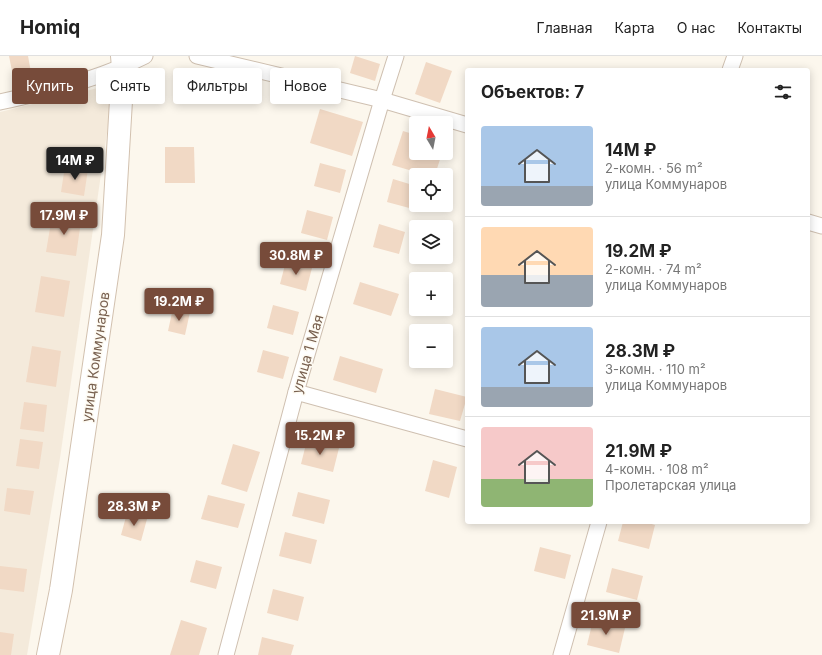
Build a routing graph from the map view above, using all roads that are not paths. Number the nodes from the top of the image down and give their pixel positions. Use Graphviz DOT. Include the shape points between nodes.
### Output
graph roads {
  1 [pos="145,56"];
  2 [pos="197,56"];
  3 [pos="396,56"];
  4 [pos="735,56"];
  5 [pos="122,62"];
  6 [pos="731,68"];
  7 [pos="382,100"];
  8 [pos="0,102"];
  9 [pos="465,124"];
  10 [pos="810,223"];
  11 [pos="822,226"];
  12 [pos="296,392"];
  13 [pos="465,438"];
  14 [pos="598,524"];
  15 [pos="48,655"];
  16 [pos="226,655"];
  17 [pos="561,655"];
  1 -- 5 [label="street"];
  2 -- 7 [label="street"];
  3 -- 7 [label="street, улица 1 Мая"];
  4 -- 6 [label="street"];
  5 -- 8 [label="street" via="51,91"];
  5 -- 15 [label="main road, улица Коммунаров" via="113,235 61,590"];
  7 -- 9 [label="street"];
  7 -- 12 [label="street, улица 1 Мая"];
  10 -- 11 [label="street"];
  12 -- 13 [label="street"];
  12 -- 16 [label="street, улица 1 Мая"];
  14 -- 17 [label="street"];
}
